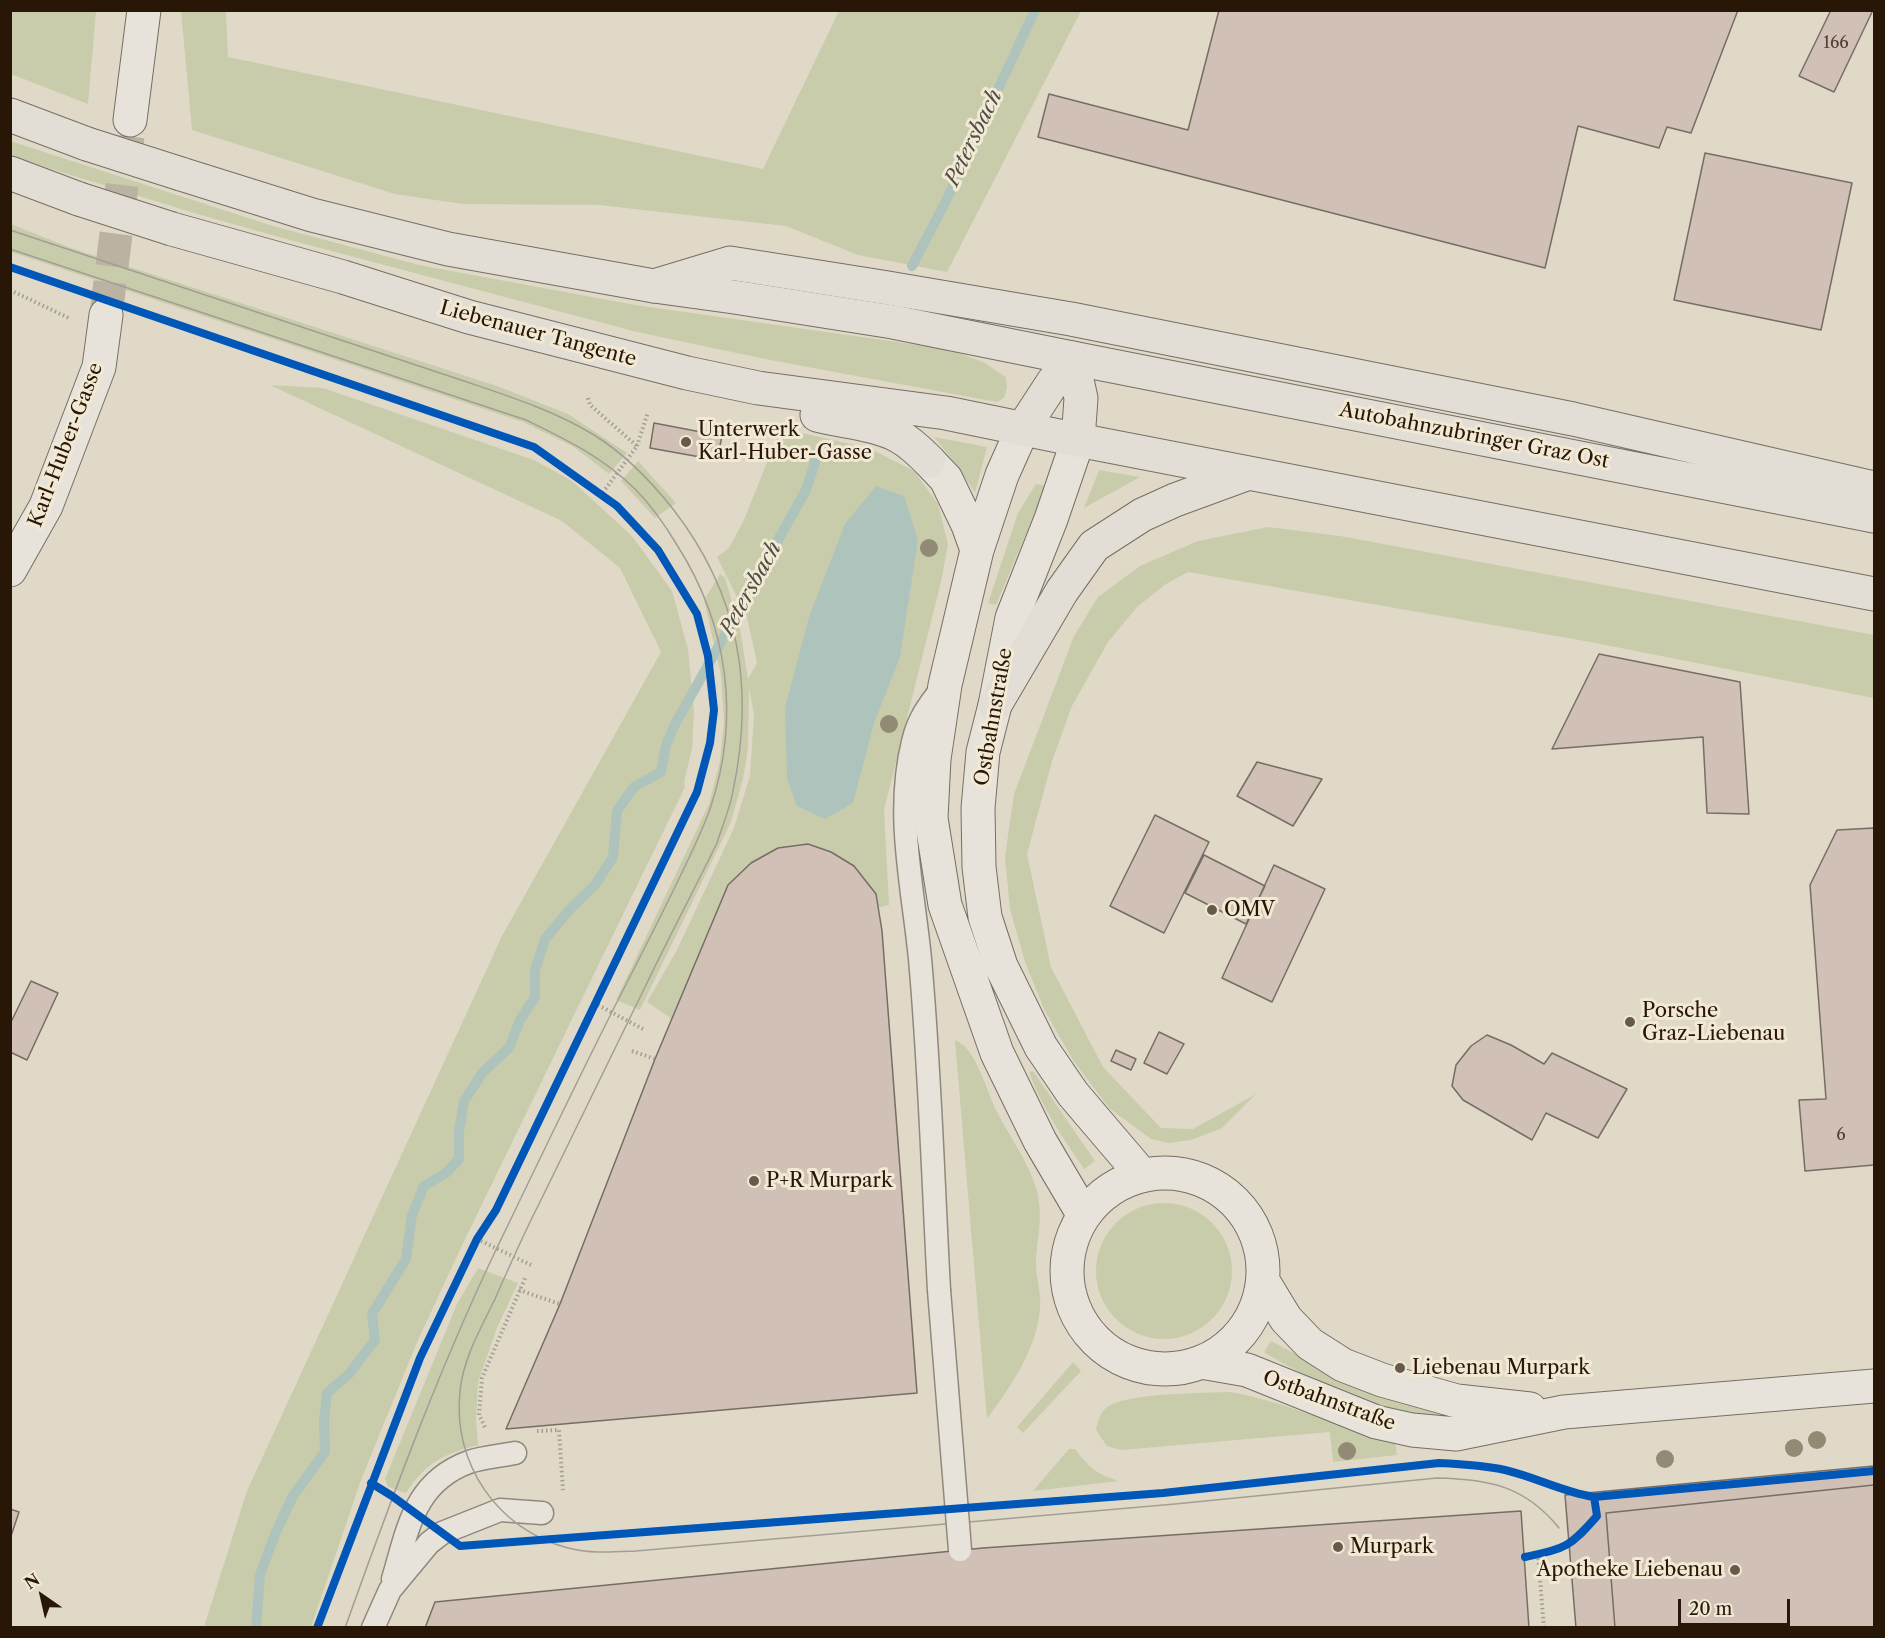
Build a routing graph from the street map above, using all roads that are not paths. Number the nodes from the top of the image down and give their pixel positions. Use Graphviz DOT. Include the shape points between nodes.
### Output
graph roads {
  1 [pos="144,10"];
  2 [pos="10,115"];
  3 [pos="130,120"];
  4 [pos="10,173"];
  5 [pos="654,286"];
  6 [pos="91,317"];
  7 [pos="1072,358"];
  8 [pos="758,388"];
  9 [pos="1023,428"];
  10 [pos="1078,440"];
  11 [pos="1245,474"];
  12 [pos="1875,488"];
  13 [pos="1875,516"];
  14 [pos="977,550"];
  15 [pos="10,570"];
  16 [pos="1875,594"];
  17 [pos="945,685"];
  18 [pos="995,705"];
  19 [pos="1142,1174"];
  20 [pos="1083,1214"];
  21 [pos="1263,1281"];
  22 [pos="1201,1362"];
  23 [pos="1875,1386"];
  24 [pos="1564,1412"];
  25 [pos="515,1453"];
  26 [pos="542,1513"];
  27 [pos="960,1550"];
  28 [pos="390,1590"];
  29 [pos="373,1628"];
  1 -- 3 [label="main road"];
  2 -- 5 [label="main road, bridge" via="87,144 312,214 448,249"];
  4 -- 8 [label="main road, Liebenauer Tangente, bridge" via="172,229 469,317"];
  5 -- 7 [label="main road" via="893,322"];
  5 -- 12 [label="main road" via="730,263 871,285 1071,319 1562,417"];
  6 -- 15 [label="main road, Karl-Huber-Gasse" via="99,367 46,506"];
  7 -- 9 [label="main road"];
  7 -- 10 [label="main road" via="1081,398"];
  7 -- 13 [label="main road, Autobahnzubringer Graz Ost"];
  8 -- 9 [label="main road, Liebenauer Tangente" via="946,413"];
  8 -- 14 [label="main road" via="792,407 885,431 915,447 946,479"];
  9 -- 10 [label="main road, Liebenauer Tangente"];
  9 -- 14 [label="main road" via="1002,475"];
  10 -- 11 [label="main road"];
  10 -- 18 [label="main road, Ostbahnstraße" via="1012,618"];
  11 -- 16 [label="main road"];
  11 -- 18 [label="main road" via="1142,515 1094,546 1062,591"];
  14 -- 17 [label="main road"];
  17 -- 20 [label="main road" via="934,759 931,818 945,905 997,1053 1036,1133"];
  17 -- 27 [label="lane, bridge" via="924,712 913,742 905,831 920,958 939,1290"];
  18 -- 19 [label="main road, Ostbahnstraße" via="983,752 978,808 985,917 1001,966 1041,1047 1073,1094"];
  19 -- 20 [label="main road, Ostbahnstraße" via="1109,1189"];
  19 -- 21 [label="main road, Ostbahnstraße" via="1186,1174 1227,1194 1255,1231"];
  20 -- 22 [label="main road, Ostbahnstraße" via="1069,1248 1067,1284 1078,1319 1092,1338 1112,1354 1134,1364 1157,1369"];
  21 -- 22 [label="main road, Ostbahnstraße" via="1256,1307 1243,1330"];
  21 -- 24 [label="main road, Ostbahnstraße" via="1286,1319 1310,1344 1343,1365 1457,1401"];
  22 -- 24 [label="main road, Ostbahnstraße" via="1247,1370 1376,1422 1412,1430 1456,1434"];
  23 -- 24 [label="main road, Ostbahnstraße"];
  25 -- 28 [label="lane" via="469,1462 439,1478 413,1511"];
  26 -- 28 [label="lane" via="500,1510 442,1533"];
  28 -- 29 [label="lane"];
}
